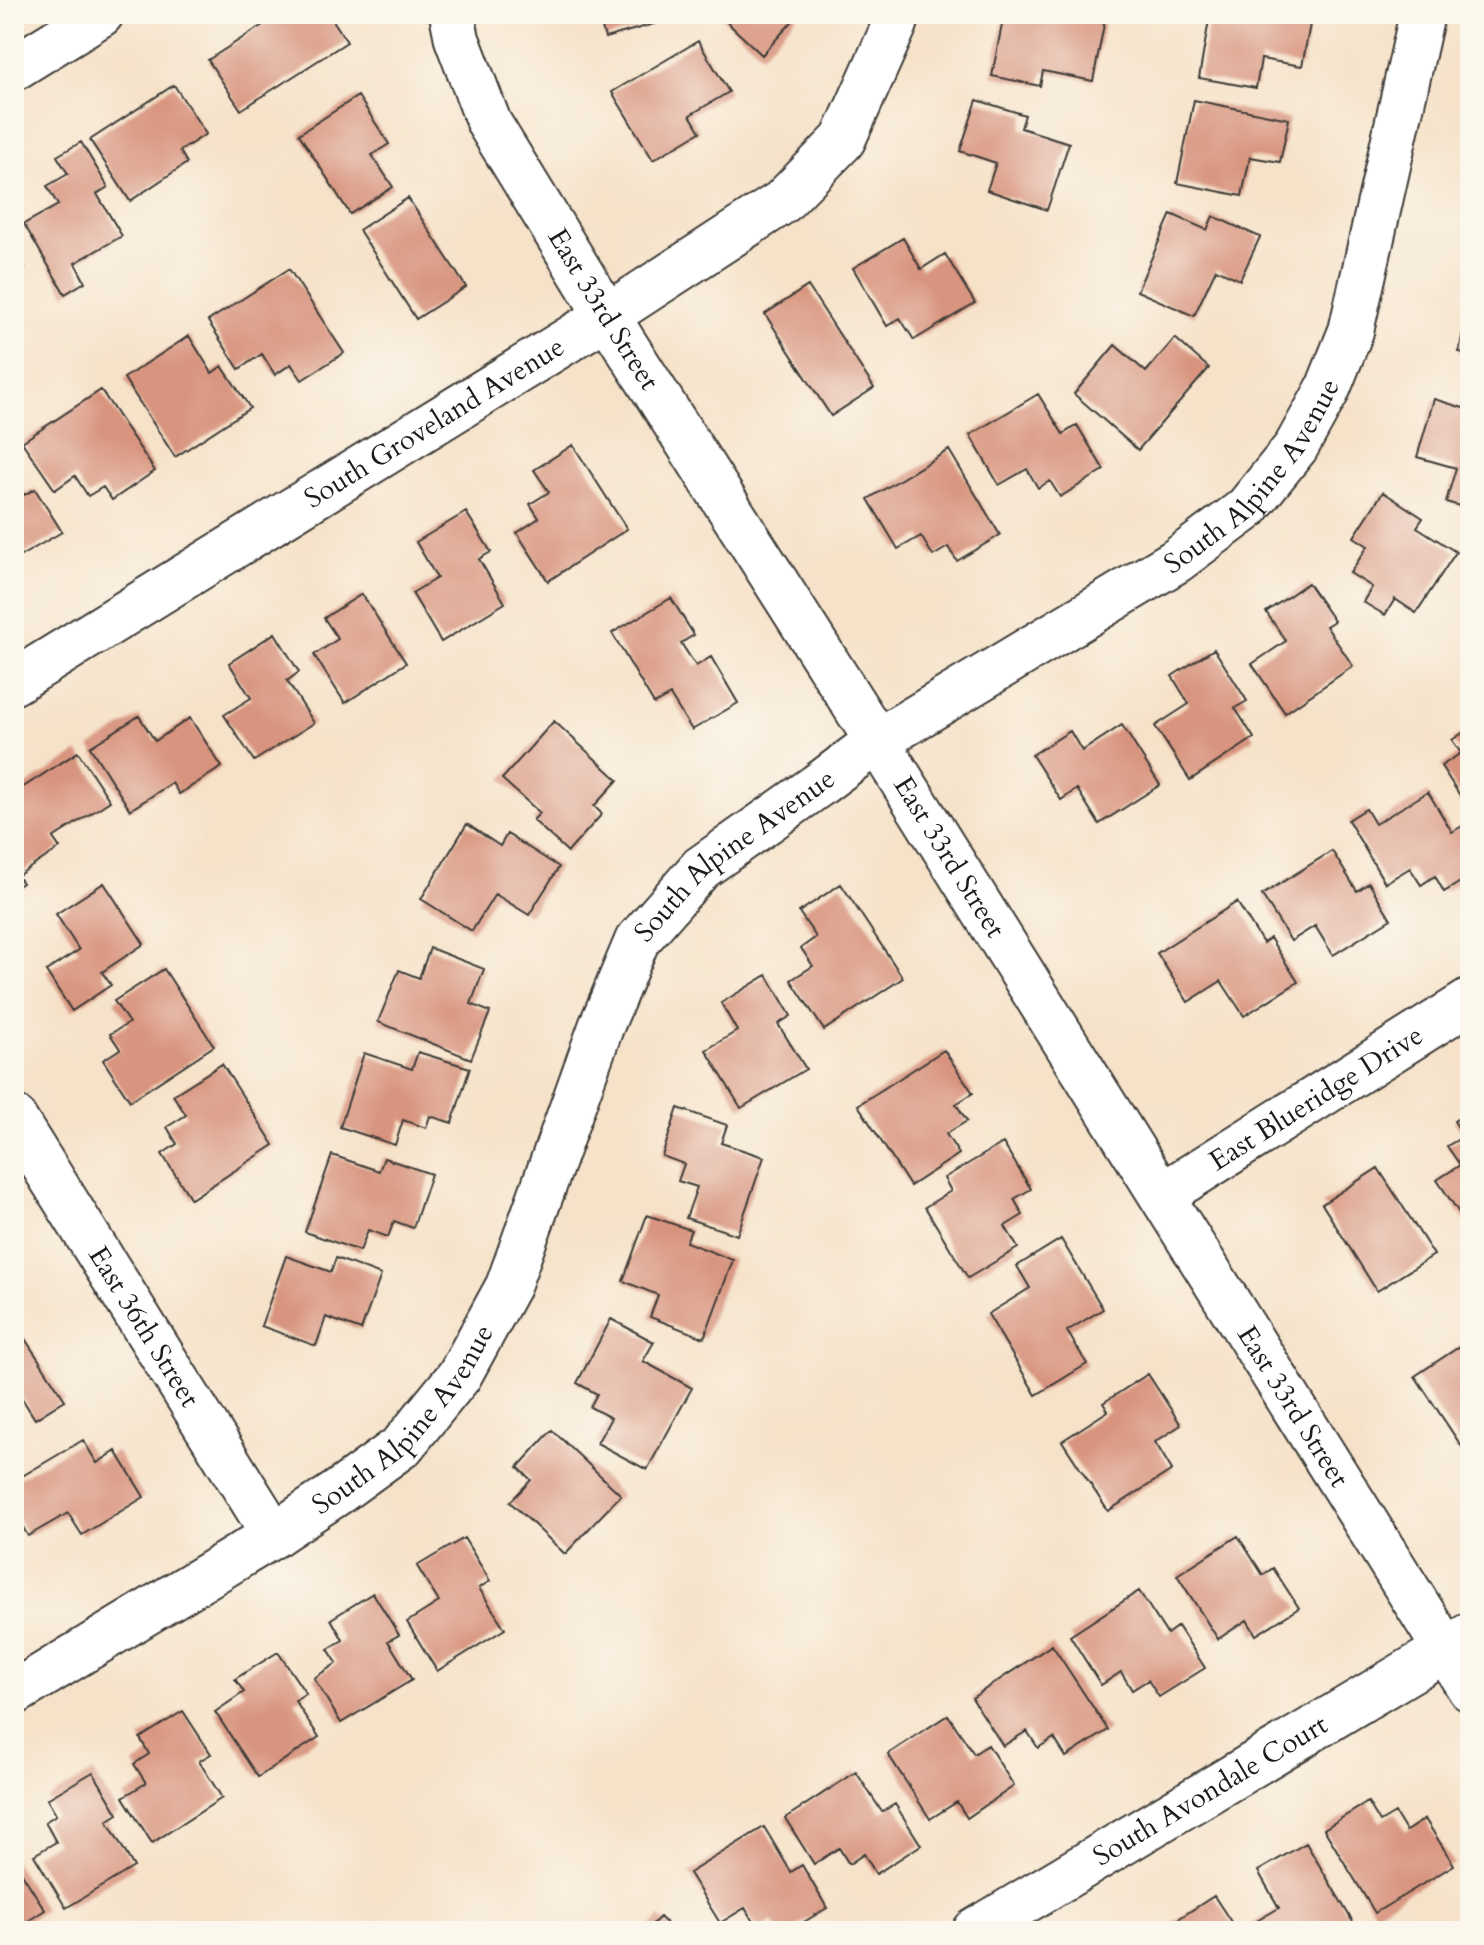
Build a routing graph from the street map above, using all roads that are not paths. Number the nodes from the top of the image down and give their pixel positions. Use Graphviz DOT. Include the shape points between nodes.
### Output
graph roads {
  1 [pos="101,14"];
  2 [pos="452,14"];
  3 [pos="898,14"];
  4 [pos="1422,14"];
  5 [pos="14,68"];
  6 [pos="607,316"];
  7 [pos="14,682"];
  8 [pos="877,741"];
  9 [pos="1470,1001"];
  10 [pos="14,1118"];
  11 [pos="1162,1195"];
  12 [pos="274,1535"];
  13 [pos="1458,1642"];
  14 [pos="1470,1689"];
  15 [pos="14,1693"];
  16 [pos="975,1931"];
  1 -- 5 [label="street"];
  2 -- 6 [label="street, East 33rd Street" via="489,123"];
  3 -- 6 [label="street, South Groveland Avenue" via="843,140 823,161 782,202"];
  4 -- 8 [label="street, South Alpine Avenue" via="1351,331 1327,391 1296,447 1246,509 1176,561"];
  6 -- 7 [label="street, South Groveland Avenue"];
  6 -- 8 [label="street, East 33rd Street"];
  8 -- 11 [label="street, East 33rd Street"];
  8 -- 12 [label="street, South Alpine Avenue" via="701,868 637,941 508,1286 459,1376 402,1446"];
  9 -- 11 [label="street, East Blueridge Drive"];
  10 -- 12 [label="street, East 36th Street"];
  11 -- 13 [label="street, East 33rd Street"];
  12 -- 15 [label="street, South Alpine Avenue"];
  13 -- 14 [label="street, East 33rd Street"];
  13 -- 16 [label="street, South Avondale Court"];
}
